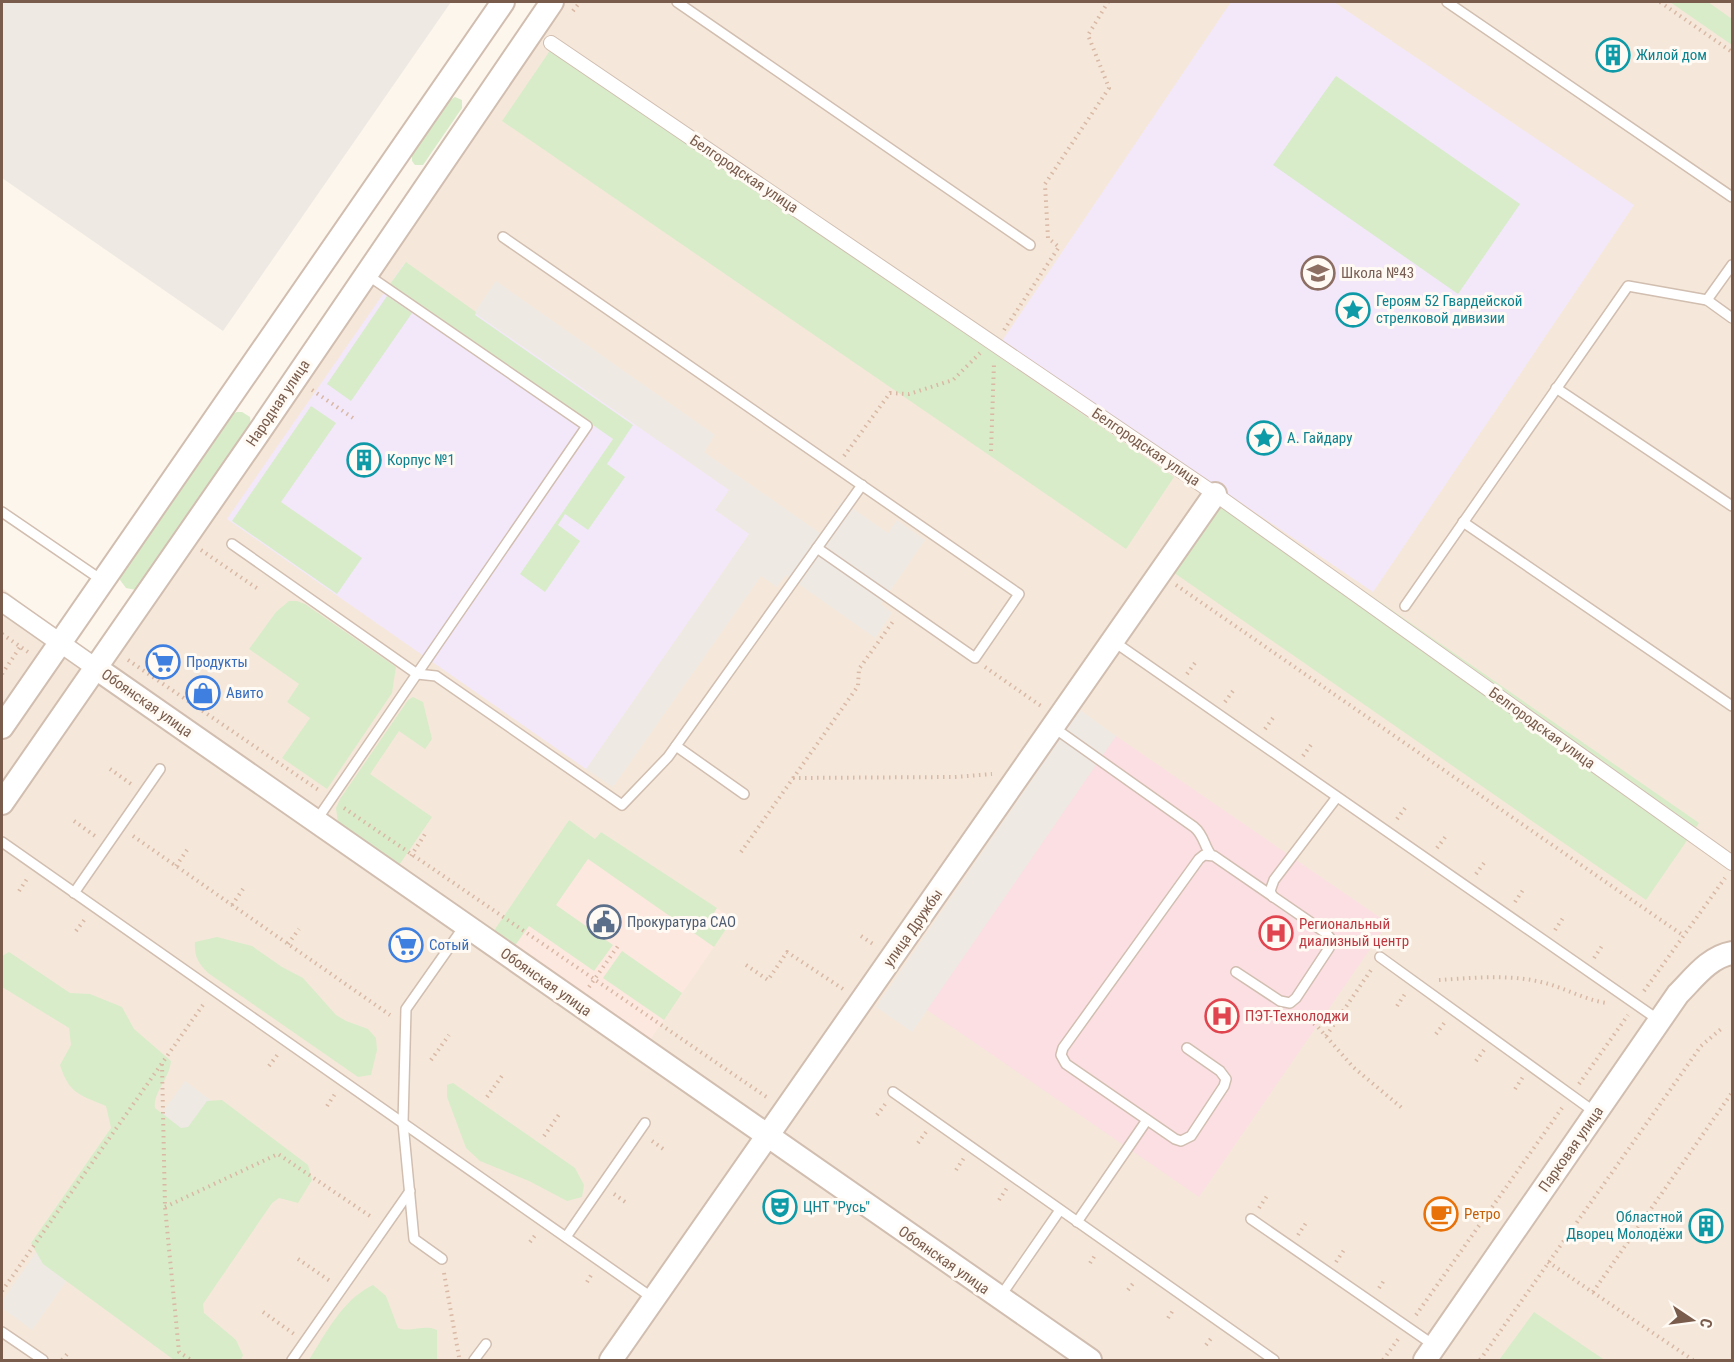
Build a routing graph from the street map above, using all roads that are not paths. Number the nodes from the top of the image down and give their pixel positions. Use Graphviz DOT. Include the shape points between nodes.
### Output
graph roads {
  1 [pos="503,2"];
  2 [pos="552,2"];
  3 [pos="676,2"];
  4 [pos="1447,2"];
  5 [pos="551,44"];
  6 [pos="1732,197"];
  7 [pos="503,237"];
  8 [pos="1030,246"];
  9 [pos="1732,265"];
  10 [pos="366,274"];
  11 [pos="1707,300"];
  12 [pos="1732,318"];
  13 [pos="1556,388"];
  14 [pos="862,485"];
  15 [pos="1215,494"];
  16 [pos="1732,506"];
  17 [pos="2,512"];
  18 [pos="1463,522"];
  19 [pos="232,544"];
  20 [pos="817,548"];
  21 [pos="103,581"];
  22 [pos="2,602"];
  23 [pos="1405,606"];
  24 [pos="1113,641"];
  25 [pos="60,643"];
  26 [pos="96,668"];
  27 [pos="417,674"];
  28 [pos="1732,706"];
  29 [pos="1048,717"];
  30 [pos="2,727"];
  31 [pos="676,746"];
  32 [pos="160,769"];
  33 [pos="744,794"];
  34 [pos="1337,797"];
  35 [pos="2,803"];
  36 [pos="315,821"];
  37 [pos="2,842"];
  38 [pos="1211,855"];
  39 [pos="1732,862"];
  40 [pos="74,893"];
  41 [pos="1273,897"];
  42 [pos="465,925"];
  43 [pos="1732,953"];
  44 [pos="1380,957"];
  45 [pos="1236,972"];
  46 [pos="1660,1021"];
  47 [pos="1187,1048"];
  48 [pos="893,1092"];
  49 [pos="1596,1113"];
  50 [pos="1147,1120"];
  51 [pos="403,1123"];
  52 [pos="645,1123"];
  53 [pos="768,1137"];
  54 [pos="410,1191"];
  55 [pos="1060,1210"];
  56 [pos="1251,1219"];
  57 [pos="1077,1222"];
  58 [pos="566,1237"];
  59 [pos="442,1259"];
  60 [pos="999,1298"];
  61 [pos="654,1299"];
  62 [pos="2,1332"];
  63 [pos="486,1344"];
  64 [pos="1430,1353"];
  65 [pos="43,1360"];
  66 [pos="292,1360"];
  67 [pos="474,1360"];
  68 [pos="611,1360"];
  69 [pos="1090,1360"];
  70 [pos="1274,1360"];
  1 -- 21 [label="street"];
  2 -- 10 [label="street, Народная улица"];
  3 -- 8 [label="lane"];
  4 -- 6 [label="lane"];
  5 -- 15 [label="street, Белгородская улица"];
  7 -- 14 [label="lane"];
  9 -- 11 [label="lane"];
  10 -- 26 [label="street, Народная улица"];
  10 -- 27 [label="lane" via="587,426"];
  11 -- 12 [label="lane"];
  11 -- 13 [label="lane" via="1628,286"];
  13 -- 16 [label="lane"];
  13 -- 18 [label="lane"];
  14 -- 20 [label="lane"];
  14 -- 20 [label="lane" via="1019,594 975,658"];
  15 -- 24 [label="street, улица Дружбы"];
  15 -- 39 [label="street, Белгородская улица"];
  17 -- 21 [label="lane"];
  18 -- 23 [label="lane"];
  18 -- 28 [label="lane"];
  19 -- 27 [label="lane"];
  20 -- 31 [label="lane"];
  21 -- 25 [label="street"];
  22 -- 25 [label="street, Обоянская улица"];
  24 -- 29 [label="street, улица Дружбы"];
  24 -- 34 [label="lane"];
  25 -- 26 [label="street, Обоянская улица"];
  25 -- 30 [label="street"];
  26 -- 35 [label="street, Народная улица"];
  26 -- 36 [label="street, Обоянская улица"];
  27 -- 31 [label="lane" via="436,676 622,805"];
  27 -- 36 [label="lane"];
  29 -- 38 [label="lane" via="1200,831"];
  29 -- 53 [label="street, улица Дружбы"];
  31 -- 33 [label="lane"];
  32 -- 40 [label="lane"];
  34 -- 41 [label="lane" via="1272,884"];
  34 -- 46 [label="lane"];
  36 -- 42 [label="street, Обоянская улица"];
  37 -- 40 [label="lane"];
  38 -- 41 [label="lane"];
  38 -- 50 [label="lane" via="1199,859 1061,1052 1066,1064"];
  40 -- 51 [label="lane"];
  41 -- 45 [label="lane" via="1326,933 1331,941 1329,948 1290,1003 1283,1003"];
  42 -- 51 [label="lane" via="406,1009"];
  42 -- 53 [label="street, Обоянская улица"];
  43 -- 46 [label="street, Парковая улица" via="1703,968 1678,994"];
  44 -- 49 [label="lane"];
  46 -- 49 [label="street, Парковая улица"];
  47 -- 50 [label="lane" via="1223,1073 1224,1086 1185,1141 1178,1141"];
  48 -- 55 [label="lane"];
  49 -- 64 [label="street, Парковая улица"];
  50 -- 57 [label="lane"];
  51 -- 54 [label="lane"];
  51 -- 58 [label="lane"];
  52 -- 58 [label="lane"];
  53 -- 60 [label="street, Обоянская улица"];
  53 -- 61 [label="street, улица Дружбы"];
  54 -- 59 [label="lane" via="414,1239"];
  54 -- 66 [label="lane"];
  55 -- 57 [label="lane"];
  55 -- 60 [label="lane"];
  56 -- 64 [label="lane" via="1407,1327"];
  57 -- 70 [label="lane"];
  58 -- 61 [label="lane"];
  60 -- 69 [label="street, Обоянская улица"];
  61 -- 68 [label="street, улица Дружбы"];
  62 -- 65 [label="lane"];
  63 -- 67 [label="lane"];
}
